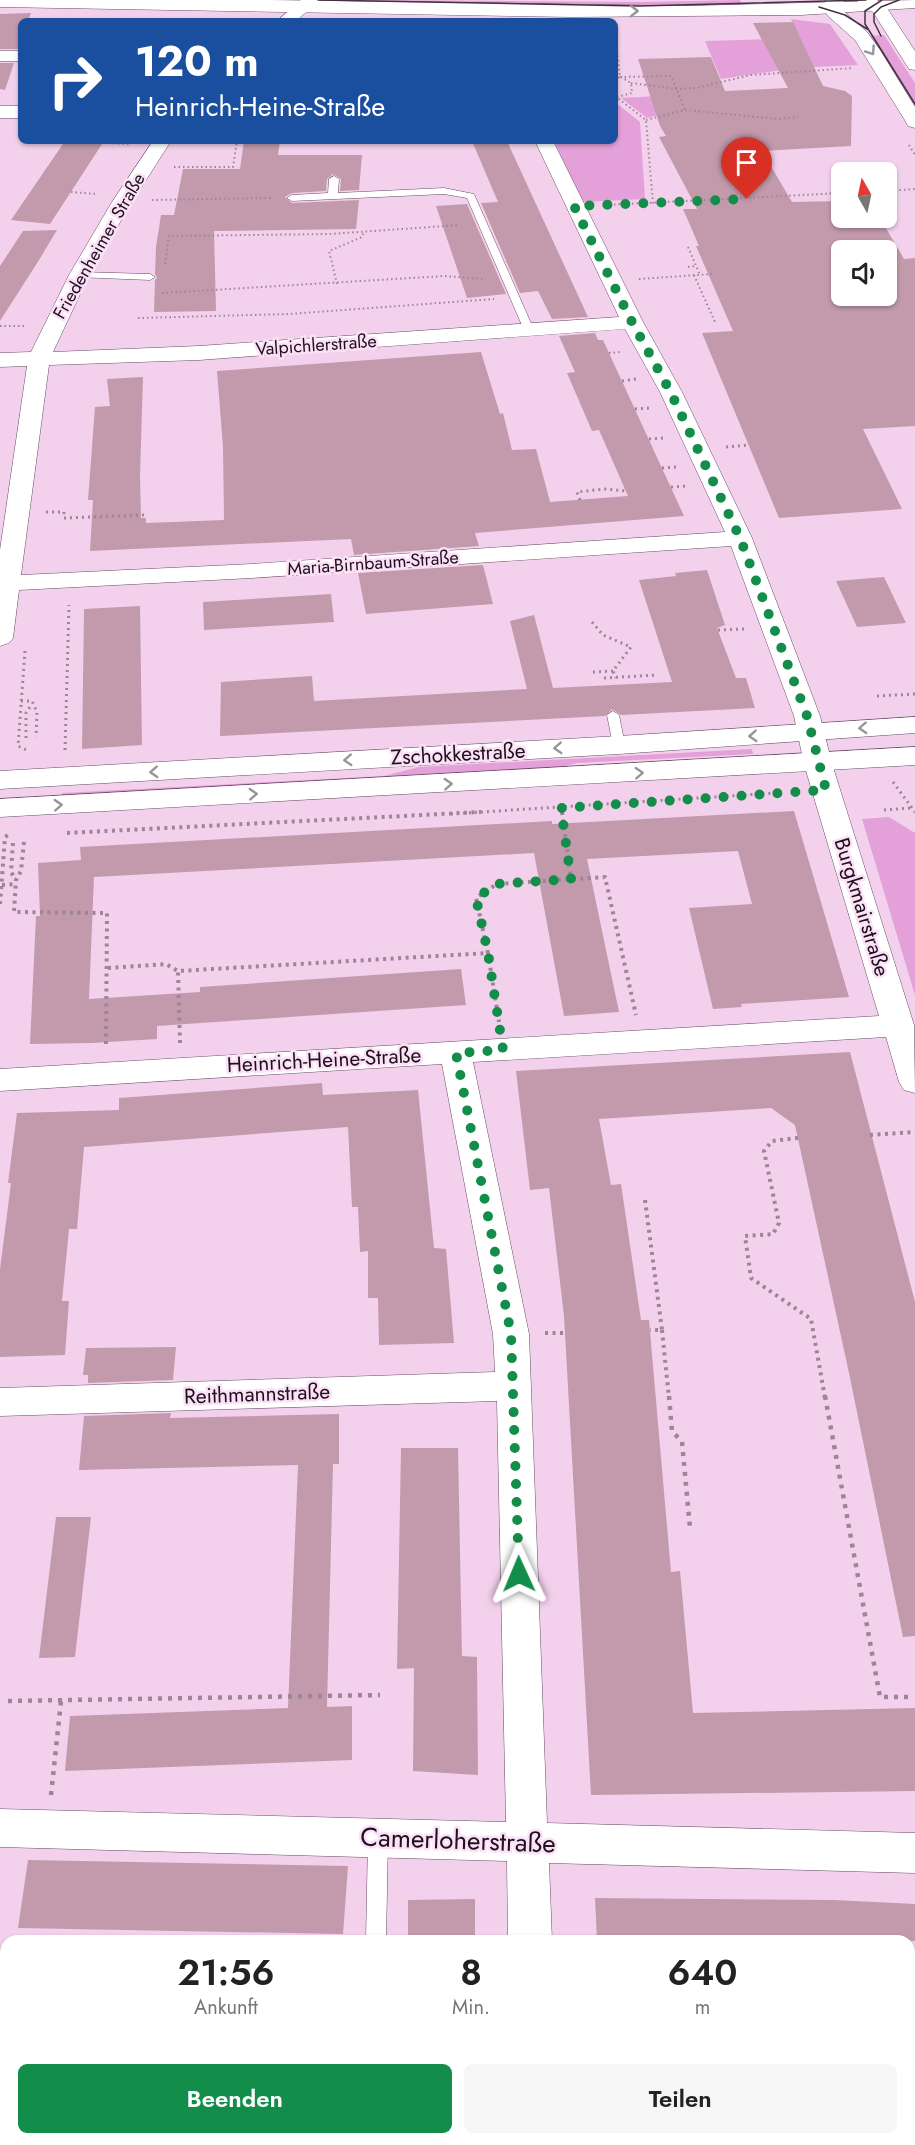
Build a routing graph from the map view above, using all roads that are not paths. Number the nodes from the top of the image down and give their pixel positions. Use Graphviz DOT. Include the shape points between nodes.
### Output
graph roads {
  1 [pos="0,2"];
  2 [pos="307,3"];
  3 [pos="871,3"];
  4 [pos="915,3"];
  5 [pos="834,4"];
  6 [pos="290,18"];
  7 [pos="0,56"];
  8 [pos="18,56"];
  9 [pos="915,65"];
  10 [pos="0,112"];
  11 [pos="18,112"];
  12 [pos="915,122"];
  13 [pos="160,144"];
  14 [pos="545,144"];
  15 [pos="334,179"];
  16 [pos="333,196"];
  17 [pos="292,198"];
  18 [pos="79,274"];
  19 [pos="147,277"];
  20 [pos="632,322"];
  21 [pos="529,330"];
  22 [pos="39,359"];
  23 [pos="0,360"];
  24 [pos="740,538"];
  25 [pos="5,567"];
  26 [pos="0,638"];
  27 [pos="613,715"];
  28 [pos="915,725"];
  29 [pos="811,732"];
  30 [pos="620,745"];
  31 [pos="915,756"];
  32 [pos="822,777"];
  33 [pos="0,780"];
  34 [pos="0,808"];
  35 [pos="899,1025"];
  36 [pos="456,1053"];
  37 [pos="0,1080"];
  38 [pos="915,1082"];
  39 [pos="514,1386"];
  40 [pos="0,1402"];
  41 [pos="0,1828"];
  42 [pos="378,1837"];
  43 [pos="526,1841"];
  44 [pos="915,1854"];
  45 [pos="376,1935"];
  46 [pos="530,1935"];
  1 -- 2 [label="main road"];
  2 -- 5 [label="main road, one-way" via="645,11"];
  2 -- 6 [label="street"];
  3 -- 4 [label="main road"];
  3 -- 5 [label="main road"];
  3 -- 9 [label="street"];
  5 -- 12 [label="street, one-way" via="872,50"];
  7 -- 8 [label="street"];
  10 -- 11 [label="street"];
  13 -- 18 [label="street, Friedenheimer Straße"];
  14 -- 20 [label="street, Burgkmairstraße"];
  15 -- 16 [label="lane"];
  16 -- 17 [label="lane"];
  16 -- 21 [label="lane" via="444,191 471,196"];
  18 -- 19 [label="lane"];
  18 -- 22 [label="street, Friedenheimer Straße"];
  20 -- 21 [label="street, Valpichlerstraße"];
  20 -- 24 [label="street, Burgkmairstraße" via="671,393"];
  21 -- 22 [label="street, Valpichlerstraße" via="199,353"];
  22 -- 23 [label="street, Valpichlerstraße"];
  22 -- 25 [label="street, Friedenheimer Straße"];
  24 -- 25 [label="street, Maria-Birnbaum-Straße" via="70,580"];
  24 -- 29 [label="street, Burgkmairstraße"];
  25 -- 26 [label="street, Friedenheimer Straße"];
  27 -- 30 [label="lane"];
  28 -- 29 [label="main road, Zschokkestraße, one-way"];
  29 -- 30 [label="main road, Zschokkestraße, one-way"];
  29 -- 32 [label="street, Burgkmairstraße"];
  30 -- 33 [label="main road, Zschokkestraße, one-way"];
  31 -- 32 [label="main road, Zschokkestraße"];
  34 -- 32 [label="main road, Zschokkestraße, one-way"];
  32 -- 35 [label="street, Burgkmairstraße"];
  35 -- 36 [label="street, Heinrich-Heine-Straße"];
  35 -- 38 [label="street, Burgkmairstraße"];
  36 -- 37 [label="street, Heinrich-Heine-Straße"];
  36 -- 39 [label="street" via="511,1334"];
  39 -- 40 [label="street, Reithmannstraße"];
  39 -- 43 [label="street"];
  41 -- 42 [label="street, Camerloherstraße"];
  42 -- 43 [label="street, Camerloherstraße"];
  42 -- 45 [label="lane"];
  43 -- 44 [label="street, Camerloherstraße"];
  43 -- 46 [label="street"];
}
